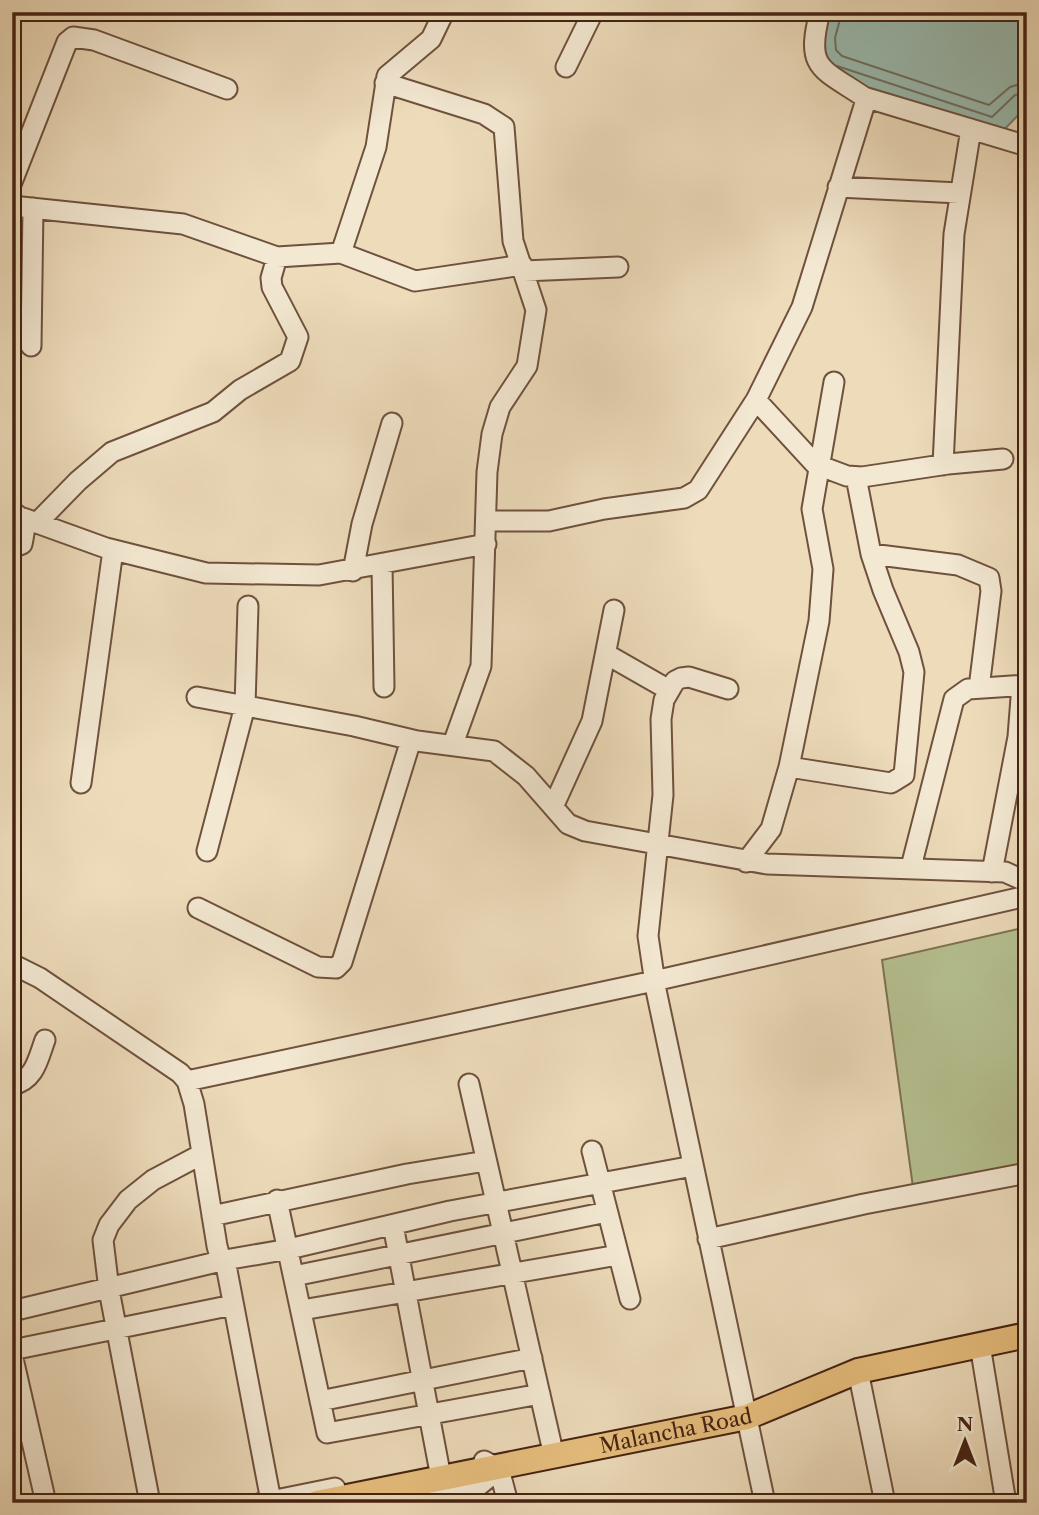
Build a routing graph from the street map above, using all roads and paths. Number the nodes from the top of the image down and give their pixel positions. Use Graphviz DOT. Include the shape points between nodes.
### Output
graph roads {
  1 [pos="444,12"];
  2 [pos="593,12"];
  3 [pos="820,12"];
  4 [pos="566,67"];
  5 [pos="385,83"];
  6 [pos="227,89"];
  7 [pos="864,97"];
  8 [pos="971,129"];
  9 [pos="1026,145"];
  10 [pos="12,182"];
  11 [pos="838,187"];
  12 [pos="959,193"];
  13 [pos="12,206"];
  14 [pos="33,208"];
  15 [pos="341,253"];
  16 [pos="277,257"];
  17 [pos="618,267"];
  18 [pos="523,268"];
  19 [pos="31,346"];
  20 [pos="834,382"];
  21 [pos="756,400"];
  22 [pos="392,423"];
  23 [pos="1003,459"];
  24 [pos="943,465"];
  25 [pos="820,466"];
  26 [pos="856,477"];
  27 [pos="24,518"];
  28 [pos="487,521"];
  29 [pos="486,544"];
  30 [pos="12,548"];
  31 [pos="113,550"];
  32 [pos="872,554"];
  33 [pos="382,565"];
  34 [pos="353,572"];
  35 [pos="248,606"];
  36 [pos="614,610"];
  37 [pos="606,654"];
  38 [pos="1024,685"];
  39 [pos="384,687"];
  40 [pos="979,688"];
  41 [pos="728,689"];
  42 [pos="669,690"];
  43 [pos="197,697"];
  44 [pos="245,706"];
  45 [pos="411,740"];
  46 [pos="453,744"];
  47 [pos="789,766"];
  48 [pos="81,783"];
  49 [pos="554,807"];
  50 [pos="657,846"];
  51 [pos="207,851"];
  52 [pos="746,862"];
  53 [pos="911,867"];
  54 [pos="992,872"];
  55 [pos="1027,882"];
  56 [pos="1027,896"];
  57 [pos="198,908"];
  58 [pos="12,964"];
  59 [pos="654,981"];
  60 [pos="45,1040"];
  61 [pos="187,1081"];
  62 [pos="469,1084"];
  63 [pos="12,1085"];
  64 [pos="592,1151"];
  65 [pos="202,1154"];
  66 [pos="486,1161"];
  67 [pos="693,1166"];
  68 [pos="1027,1173"];
  69 [pos="599,1183"];
  70 [pos="277,1200"];
  71 [pos="496,1202"];
  72 [pos="607,1213"];
  73 [pos="212,1216"];
  74 [pos="393,1225"];
  75 [pos="504,1236"];
  76 [pos="708,1239"];
  77 [pos="289,1249"];
  78 [pos="618,1255"];
  79 [pos="399,1257"];
  80 [pos="225,1260"];
  81 [pos="513,1275"];
  82 [pos="295,1276"];
  83 [pos="109,1290"];
  84 [pos="405,1291"];
  85 [pos="630,1299"];
  86 [pos="233,1305"];
  87 [pos="302,1310"];
  88 [pos="12,1311"];
  89 [pos="116,1328"];
  90 [pos="1027,1335"];
  91 [pos="979,1345"];
  92 [pos="12,1352"];
  93 [pos="532,1358"];
  94 [pos="858,1371"];
  95 [pos="423,1381"];
  96 [pos="540,1394"];
  97 [pos="320,1401"];
  98 [pos="429,1414"];
  99 [pos="747,1417"];
  100 [pos="554,1456"];
  101 [pos="439,1467"];
  102 [pos="499,1469"];
  103 [pos="266,1502"];
  104 [pos="46,1503"];
  105 [pos="150,1503"];
  106 [pos="317,1503"];
  107 [pos="410,1503"];
  108 [pos="508,1503"];
  109 [pos="765,1503"];
  110 [pos="886,1503"];
  111 [pos="1006,1503"];
  1 -- 5 [label="street" via="431,39 392,69"];
  2 -- 4 [label="street"];
  3 -- 7 [label="street" via="813,53 828,74"];
  5 -- 15 [label="street" via="376,147"];
  5 -- 18 [label="street" via="484,114 504,127 513,241"];
  6 -- 10 [label="street" via="94,40 73,37"];
  7 -- 8 [label="street"];
  7 -- 11 [label="street"];
  8 -- 9 [label="street"];
  8 -- 12 [label="street"];
  11 -- 12 [label="street"];
  11 -- 21 [label="street" via="802,307"];
  12 -- 24 [label="street"];
  13 -- 14 [label="street"];
  14 -- 16 [label="street" via="183,224"];
  14 -- 19 [label="street"];
  15 -- 16 [label="street"];
  15 -- 18 [label="street" via="415,281"];
  16 -- 27 [label="street" via="272,287 298,337 290,361 213,412 112,452"];
  17 -- 18 [label="street"];
  18 -- 28 [label="street" via="536,310 531,351 524,374 500,407 494,424 487,472"];
  20 -- 25 [label="street"];
  21 -- 25 [label="street"];
  21 -- 28 [label="street" via="702,484 684,498 550,521"];
  22 -- 34 [label="street"];
  23 -- 24 [label="street"];
  24 -- 26 [label="street"];
  25 -- 26 [label="street"];
  25 -- 47 [label="street" via="812,509 823,569 819,621"];
  26 -- 32 [label="street"];
  27 -- 30 [label="street" via="22,544"];
  27 -- 31 [label="street"];
  28 -- 29 [label="street"];
  29 -- 33 [label="street"];
  29 -- 46 [label="street" via="481,666"];
  31 -- 34 [label="street" via="206,573"];
  31 -- 48 [label="street"];
  32 -- 40 [label="street" via="958,565 989,579"];
  32 -- 47 [label="street" via="914,672 904,775 891,783"];
  33 -- 34 [label="street"];
  33 -- 39 [label="street"];
  35 -- 44 [label="street"];
  36 -- 37 [label="street"];
  37 -- 42 [label="street"];
  37 -- 49 [label="street" via="592,721"];
  38 -- 40 [label="street"];
  38 -- 54 [label="street"];
  40 -- 53 [label="street" via="959,693 950,706"];
  41 -- 42 [label="street" via="690,677 675,681"];
  42 -- 50 [label="street" via="661,719 663,795"];
  43 -- 44 [label="street"];
  44 -- 45 [label="street"];
  44 -- 51 [label="street"];
  45 -- 46 [label="street"];
  45 -- 57 [label="street" via="336,968 318,967"];
  46 -- 49 [label="street" via="494,751"];
  47 -- 52 [label="street" via="771,829"];
  49 -- 50 [label="street" via="574,827"];
  50 -- 52 [label="street"];
  50 -- 59 [label="street" via="648,936"];
  52 -- 53 [label="street"];
  53 -- 54 [label="street"];
  54 -- 55 [label="street" via="1015,874"];
  56 -- 59 [label="street"];
  58 -- 61 [label="street" via="40,978"];
  59 -- 61 [label="street"];
  59 -- 67 [label="street"];
  60 -- 63 [label="street" via="32,1074"];
  61 -- 65 [label="street"];
  62 -- 66 [label="street"];
  64 -- 69 [label="street"];
  65 -- 73 [label="street"];
  65 -- 83 [label="street" via="153,1180 128,1200 109,1225 103,1255"];
  66 -- 70 [label="street"];
  66 -- 71 [label="street"];
  67 -- 69 [label="street"];
  67 -- 76 [label="street"];
  68 -- 76 [label="street" via="864,1203"];
  69 -- 71 [label="street"];
  69 -- 72 [label="street"];
  70 -- 73 [label="street"];
  70 -- 77 [label="street"];
  71 -- 74 [label="street"];
  71 -- 75 [label="street"];
  72 -- 75 [label="street"];
  72 -- 78 [label="street"];
  73 -- 80 [label="street" via="220,1257"];
  74 -- 77 [label="street"];
  74 -- 79 [label="street"];
  75 -- 79 [label="street"];
  75 -- 81 [label="street"];
  76 -- 99 [label="street"];
  77 -- 80 [label="street"];
  77 -- 82 [label="street"];
  78 -- 81 [label="street"];
  78 -- 85 [label="street"];
  79 -- 82 [label="street"];
  79 -- 84 [label="street"];
  80 -- 83 [label="street"];
  80 -- 86 [label="street"];
  81 -- 84 [label="street"];
  81 -- 93 [label="street"];
  82 -- 87 [label="street"];
  83 -- 88 [label="street"];
  83 -- 89 [label="street"];
  84 -- 87 [label="street"];
  84 -- 95 [label="street"];
  86 -- 89 [label="street"];
  86 -- 103 [label="street"];
  87 -- 97 [label="street"];
  89 -- 92 [label="street"];
  89 -- 105 [label="street"];
  90 -- 91 [label="main road, Malancha Road"];
  91 -- 94 [label="main road, Malancha Road"];
  91 -- 111 [label="street"];
  92 -- 104 [label="street"];
  93 -- 95 [label="street"];
  93 -- 96 [label="street"];
  94 -- 99 [label="main road, Malancha Road"];
  94 -- 110 [label="street"];
  95 -- 97 [label="street"];
  95 -- 98 [label="street"];
  96 -- 98 [label="street"];
  96 -- 100 [label="street"];
  97 -- 98 [label="street" via="327,1433"];
  98 -- 101 [label="street"];
  99 -- 100 [label="main road, Malancha Road"];
  99 -- 109 [label="street"];
  100 -- 102 [label="main road, Malancha Road"];
  101 -- 102 [label="street" via="479,1459"];
  101 -- 103 [label="street"];
  102 -- 106 [label="main road, Malancha Road"];
  102 -- 107 [label="street" via="477,1487"];
  102 -- 108 [label="street"];
}
